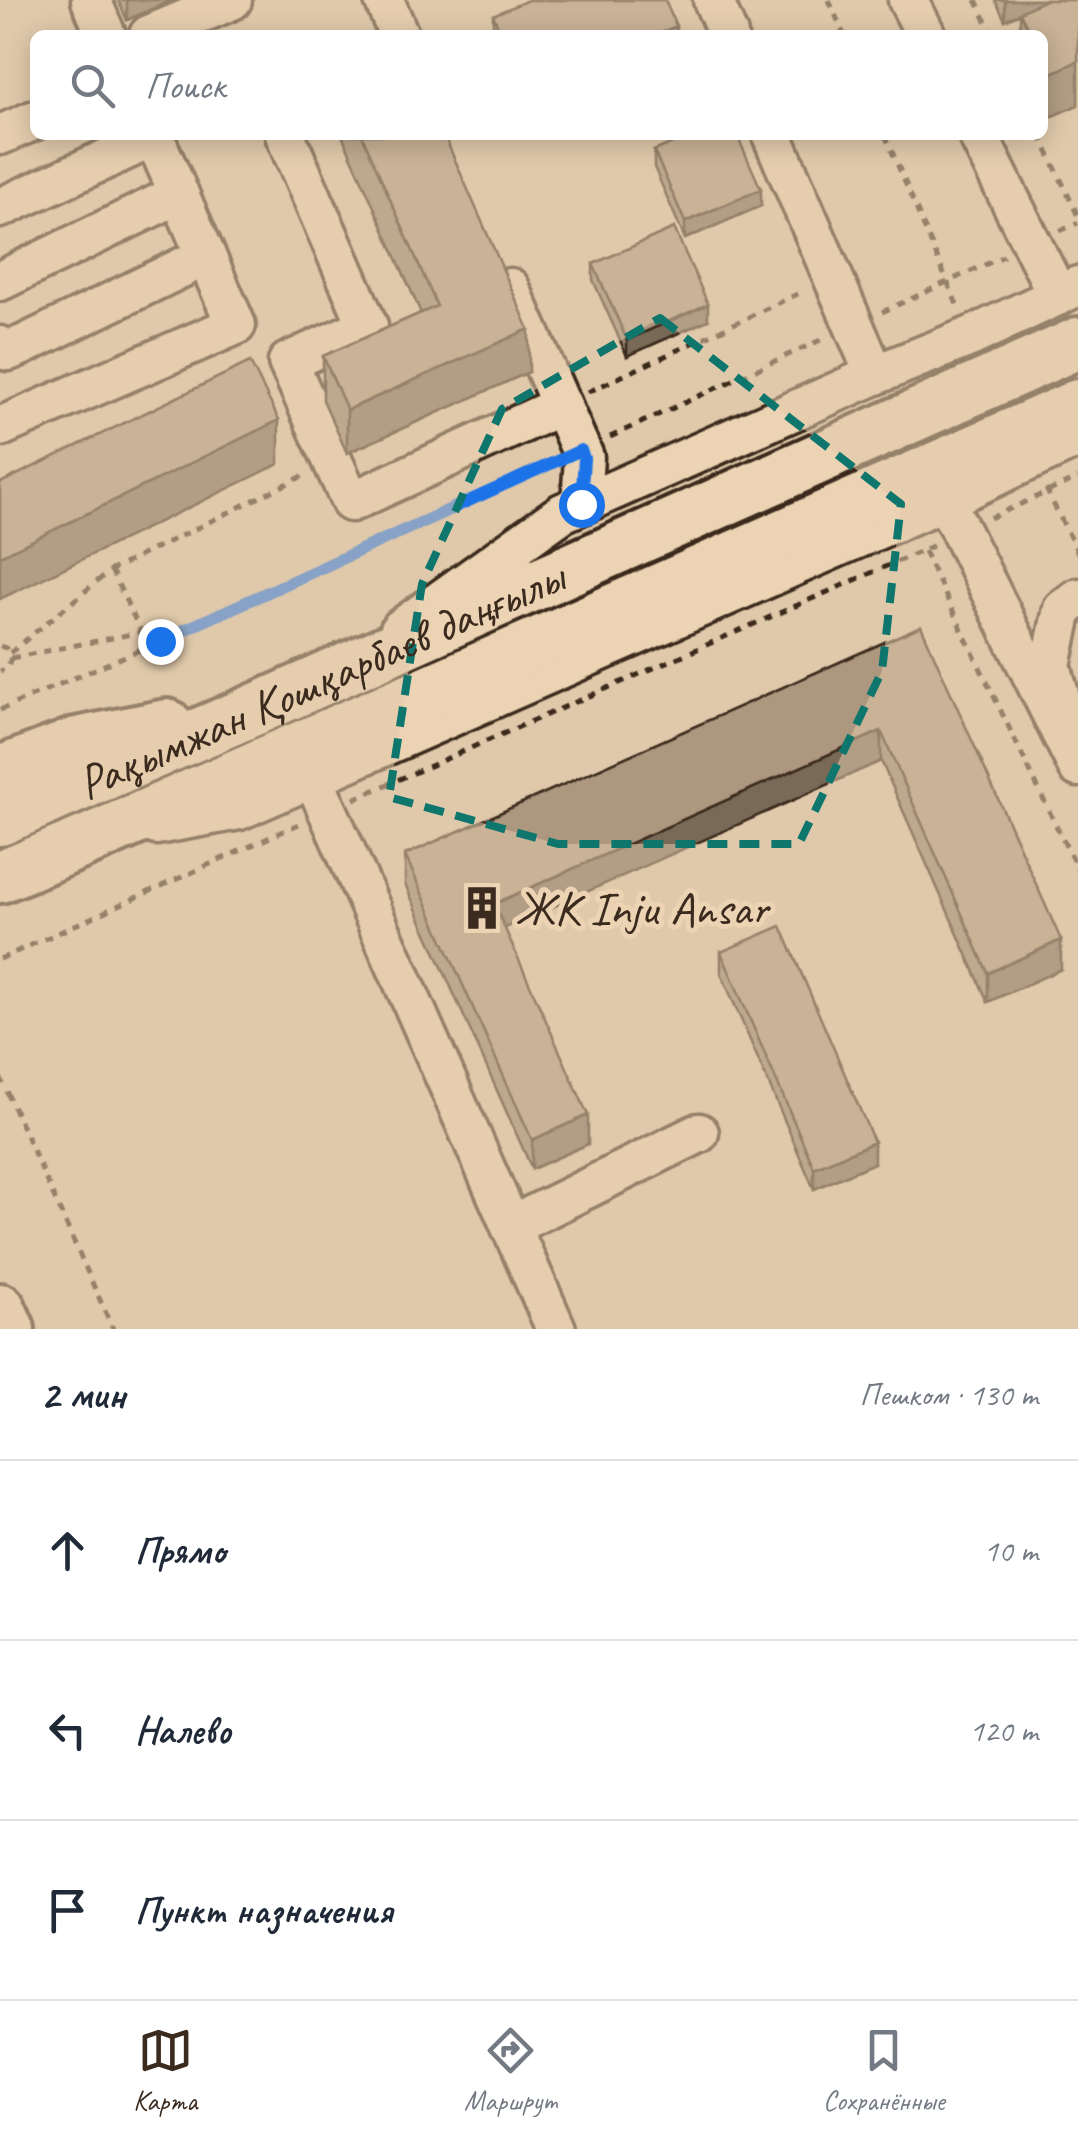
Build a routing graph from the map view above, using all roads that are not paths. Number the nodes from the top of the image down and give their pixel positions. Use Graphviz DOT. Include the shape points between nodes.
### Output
graph roads {
  1 [pos="91,0"];
  2 [pos="232,0"];
  3 [pos="384,0"];
  4 [pos="713,0"];
  5 [pos="908,0"];
  6 [pos="104,30"];
  7 [pos="161,30"];
  8 [pos="398,30"];
  9 [pos="726,30"];
  10 [pos="923,30"];
  11 [pos="30,122"];
  12 [pos="0,135"];
  13 [pos="145,140"];
  14 [pos="156,140"];
  15 [pos="287,140"];
  16 [pos="774,140"];
  17 [pos="981,140"];
  18 [pos="180,194"];
  19 [pos="0,208"];
  20 [pos="206,256"];
  21 [pos="499,262"];
  22 [pos="0,281"];
  23 [pos="1068,291"];
  24 [pos="1078,343"];
  25 [pos="0,346"];
  26 [pos="875,375"];
  27 [pos="562,404"];
  28 [pos="1078,405"];
  29 [pos="0,427"];
  30 [pos="1078,438"];
  31 [pos="581,504"];
  32 [pos="953,516"];
  33 [pos="1078,598"];
  34 [pos="341,672"];
  35 [pos="260,707"];
  36 [pos="1078,759"];
  37 [pos="1078,767"];
  38 [pos="0,772"];
  39 [pos="321,794"];
  40 [pos="0,820"];
  41 [pos="100,835"];
  42 [pos="0,877"];
  43 [pos="699,1134"];
  44 [pos="511,1226"];
  45 [pos="0,1310"];
  46 [pos="9,1329"];
  47 [pos="556,1329"];
  1 -- 6 [label="street"];
  2 -- 7 [label="street"];
  3 -- 8 [label="street"];
  4 -- 9 [label="street"];
  5 -- 10 [label="street"];
  11 -- 12 [label="street"];
  13 -- 19 [label="street"];
  14 -- 18 [label="street"];
  15 -- 27 [label="street" via="368,326 288,362 351,502"];
  16 -- 26 [label="street"];
  17 -- 23 [label="street"];
  18 -- 20 [label="street"];
  18 -- 22 [label="street"];
  20 -- 25 [label="street" via="23,345 8,351"];
  20 -- 29 [label="street" via="236,325"];
  21 -- 27 [label="street"];
  23 -- 26 [label="street"];
  24 -- 34 [label="main road, Рақымжан Қошқарбаев даңғылы"];
  26 -- 31 [label="street"];
  27 -- 31 [label="street" via="584,458"];
  28 -- 41 [label="main road, Рақымжан Қошқарбаев даңғылы"];
  30 -- 32 [label="street"];
  31 -- 34 [label="street"];
  32 -- 37 [label="street"];
  32 -- 39 [label="street"];
  33 -- 36 [label="street" via="1063,609 1051,665"];
  34 -- 35 [label="main road, Рақымжан Қошқарбаев даңғылы"];
  35 -- 38 [label="main road" via="77,743"];
  35 -- 40 [label="main road, Рақымжан Қошқарбаев даңғылы"];
  39 -- 41 [label="street"];
  39 -- 44 [label="street"];
  41 -- 42 [label="main road, Рақымжан Қошқарбаев даңғылы"];
  43 -- 44 [label="street"];
  44 -- 47 [label="street"];
  45 -- 46 [label="main road"];
}
